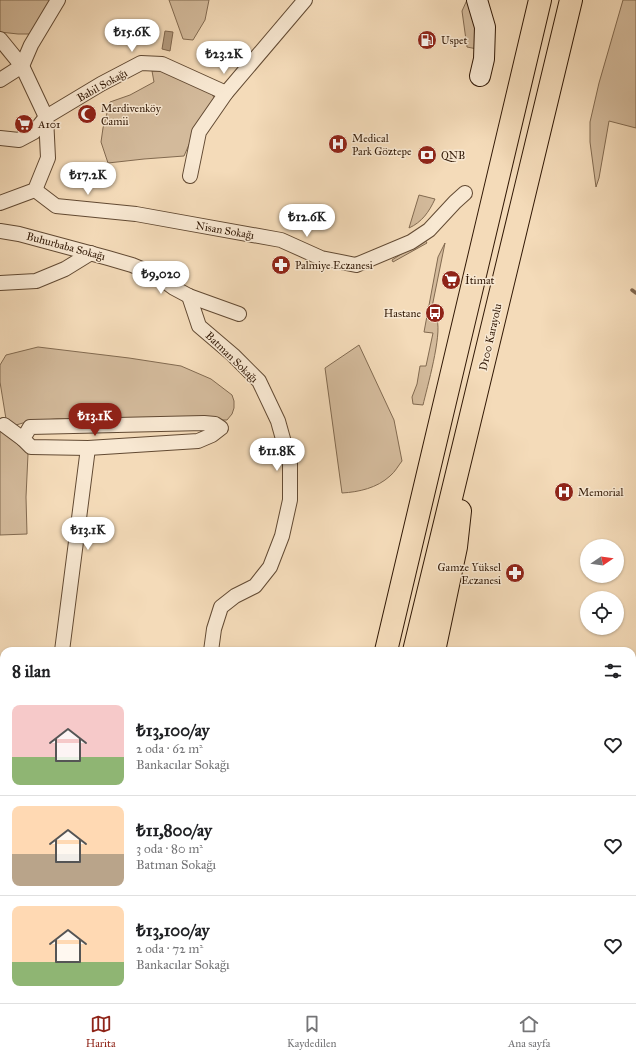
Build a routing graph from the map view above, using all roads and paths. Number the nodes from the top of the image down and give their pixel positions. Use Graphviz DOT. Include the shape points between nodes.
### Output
graph roads {
  1 [pos="58,0"];
  2 [pos="305,0"];
  3 [pos="477,0"];
  4 [pos="531,0"];
  5 [pos="540,0"];
  6 [pos="571,0"];
  7 [pos="0,39"];
  8 [pos="527,56"];
  9 [pos="22,66"];
  10 [pos="480,76"];
  11 [pos="0,80"];
  12 [pos="226,93"];
  13 [pos="46,117"];
  14 [pos="0,138"];
  15 [pos="190,176"];
  16 [pos="35,190"];
  17 [pos="465,193"];
  18 [pos="0,203"];
  19 [pos="0,231"];
  20 [pos="91,253"];
  21 [pos="0,283"];
  22 [pos="189,296"];
  23 [pos="239,314"];
  24 [pos="4,425"];
  25 [pos="82,426"];
  26 [pos="467,432"];
  27 [pos="23,439"];
  28 [pos="85,448"];
  29 [pos="437,646"];
  30 [pos="62,647"];
  31 [pos="212,647"];
  32 [pos="387,647"];
  33 [pos="415,647"];
  1 -- 9 [label="street" via="31,45"];
  2 -- 12 [label="street"];
  3 -- 10 [label="main road" via="485,27 484,59"];
  4 -- 8 [label="highway"];
  5 -- 8 [label="highway"];
  6 -- 26 [label="highway, D100 Karayolu"];
  7 -- 9 [label="street"];
  8 -- 32 [label="highway"];
  9 -- 11 [label="street"];
  9 -- 13 [label="street"];
  12 -- 13 [label="street, Babil Sokağı" via="162,64 141,63"];
  12 -- 15 [label="street" via="199,132"];
  13 -- 14 [label="street, Babil Sokağı" via="34,132 19,140"];
  13 -- 16 [label="street" via="48,158"];
  16 -- 17 [label="street, Nisan Sokağı" via="56,206 136,214 276,239 321,258 356,265 411,242 429,230"];
  16 -- 18 [label="street"];
  19 -- 20 [label="street, Buhurbaba Sokağı"];
  20 -- 21 [label="street" via="65,269 36,280"];
  20 -- 22 [label="street, Buhurbaba Sokağı" via="156,275"];
  22 -- 23 [label="street, Buhurbaba Sokağı"];
  22 -- 31 [label="street, Batman Sokağı" via="199,326 259,381 278,421 290,464 290,500 282,536 270,567 255,586 235,596 221,607"];
  24 -- 27 [label="street"];
  25 -- 27 [label="street" via="30,428"];
  25 -- 28 [label="street"];
  25 -- 28 [label="street" via="204,423 215,424 221,428 198,441"];
  26 -- 29 [label="highway" via="456,547"];
  26 -- 33 [label="highway, D100 Karayolu"];
  27 -- 28 [label="street" via="31,447"];
  28 -- 30 [label="street"];
}
